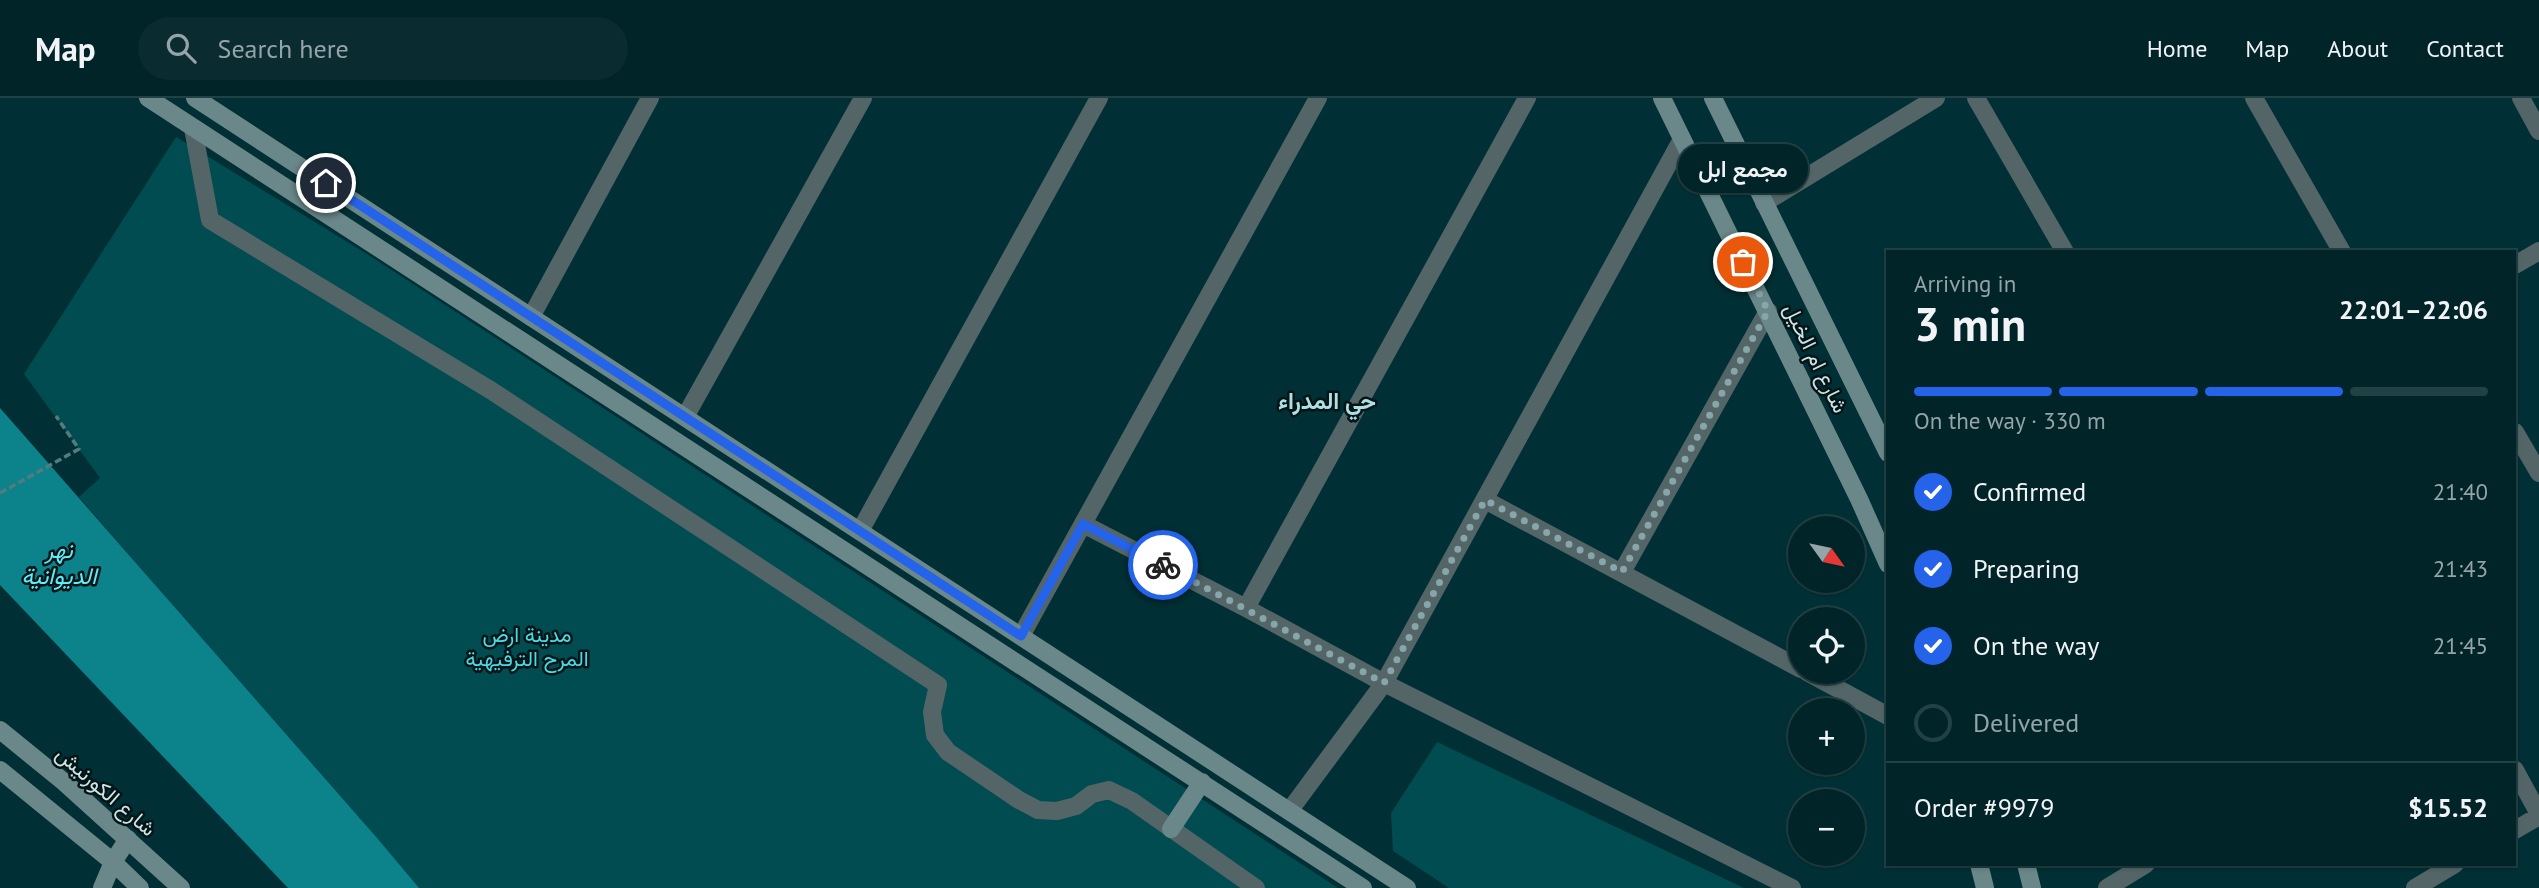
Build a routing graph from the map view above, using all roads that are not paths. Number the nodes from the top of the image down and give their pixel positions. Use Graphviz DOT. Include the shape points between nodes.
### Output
graph roads {
  1 [pos="148,98"];
  2 [pos="195,98"];
  3 [pos="650,98"];
  4 [pos="863,98"];
  5 [pos="1099,98"];
  6 [pos="1318,98"];
  7 [pos="1527,98"];
  8 [pos="1662,98"];
  9 [pos="1713,98"];
  10 [pos="1936,98"];
  11 [pos="1976,98"];
  12 [pos="2254,98"];
  13 [pos="2521,98"];
  14 [pos="193,128"];
  15 [pos="2539,131"];
  16 [pos="1682,139"];
  17 [pos="1764,203"];
  18 [pos="2064,250"];
  19 [pos="2341,250"];
  20 [pos="2539,251"];
  21 [pos="2516,264"];
  22 [pos="1768,311"];
  23 [pos="531,317"];
  24 [pos="685,417"];
  25 [pos="2516,434"];
  26 [pos="1886,449"];
  27 [pos="2539,473"];
  28 [pos="1485,500"];
  29 [pos="1083,524"];
  30 [pos="860,531"];
  31 [pos="1886,560"];
  32 [pos="1622,572"];
  33 [pos="1247,608"];
  34 [pos="1021,636"];
  35 [pos="1788,662"];
  36 [pos="1384,683"];
  37 [pos="1829,684"];
  38 [pos="1886,715"];
  39 [pos="0,730"];
  40 [pos="0,770"];
  41 [pos="2516,771"];
  42 [pos="1202,782"];
  43 [pos="1290,810"];
  44 [pos="2539,815"];
  45 [pos="1171,829"];
  46 [pos="2516,829"];
  47 [pos="128,839"];
  48 [pos="113,862"];
  49 [pos="1980,866"];
  50 [pos="2026,866"];
  51 [pos="2143,866"];
  52 [pos="2452,866"];
  53 [pos="169,884"];
  54 [pos="102,888"];
  55 [pos="140,888"];
  56 [pos="1256,888"];
  57 [pos="1363,888"];
  58 [pos="1407,888"];
  59 [pos="1792,888"];
  60 [pos="1985,888"];
  61 [pos="2032,888"];
  62 [pos="2107,888"];
  63 [pos="2415,888"];
  1 -- 14 [label="main road"];
  2 -- 23 [label="main road"];
  3 -- 23 [label="street"];
  4 -- 24 [label="street"];
  5 -- 30 [label="street"];
  6 -- 29 [label="street"];
  7 -- 33 [label="street"];
  8 -- 16 [label="main road, شارع ام الخيل"];
  9 -- 17 [label="main road, شارع ام الخيل"];
  10 -- 17 [label="street"];
  11 -- 18 [label="street"];
  12 -- 19 [label="street"];
  13 -- 15 [label="street"];
  14 -- 42 [label="main road"];
  14 -- 45 [label="street" via="210,220 492,391 938,685 932,712 935,735 948,752 1038,810 1066,809 1110,790"];
  16 -- 22 [label="main road, شارع ام الخيل"];
  16 -- 28 [label="street"];
  17 -- 26 [label="main road, شارع ام الخيل"];
  20 -- 21 [label="street"];
  22 -- 31 [label="main road, شارع ام الخيل"];
  22 -- 32 [label="street"];
  23 -- 24 [label="main road"];
  24 -- 30 [label="main road"];
  25 -- 27 [label="street"];
  28 -- 32 [label="street"];
  28 -- 36 [label="street"];
  29 -- 33 [label="street"];
  29 -- 34 [label="street"];
  30 -- 34 [label="main road"];
  32 -- 35 [label="street"];
  33 -- 36 [label="street"];
  34 -- 43 [label="main road"];
  36 -- 43 [label="street"];
  36 -- 59 [label="street"];
  37 -- 38 [label="street"];
  39 -- 47 [label="main road, شارع الكورنيش"];
  40 -- 48 [label="main road"];
  41 -- 44 [label="street"];
  42 -- 45 [label="main road"];
  42 -- 57 [label="main road"];
  43 -- 58 [label="main road"];
  44 -- 46 [label="street"];
  45 -- 56 [label="street"];
  47 -- 48 [label="main road"];
  47 -- 53 [label="main road, شارع الكورنيش"];
  48 -- 54 [label="main road"];
  48 -- 55 [label="main road"];
  49 -- 60 [label="main road"];
  50 -- 61 [label="main road"];
  51 -- 62 [label="street"];
  52 -- 63 [label="street"];
}
